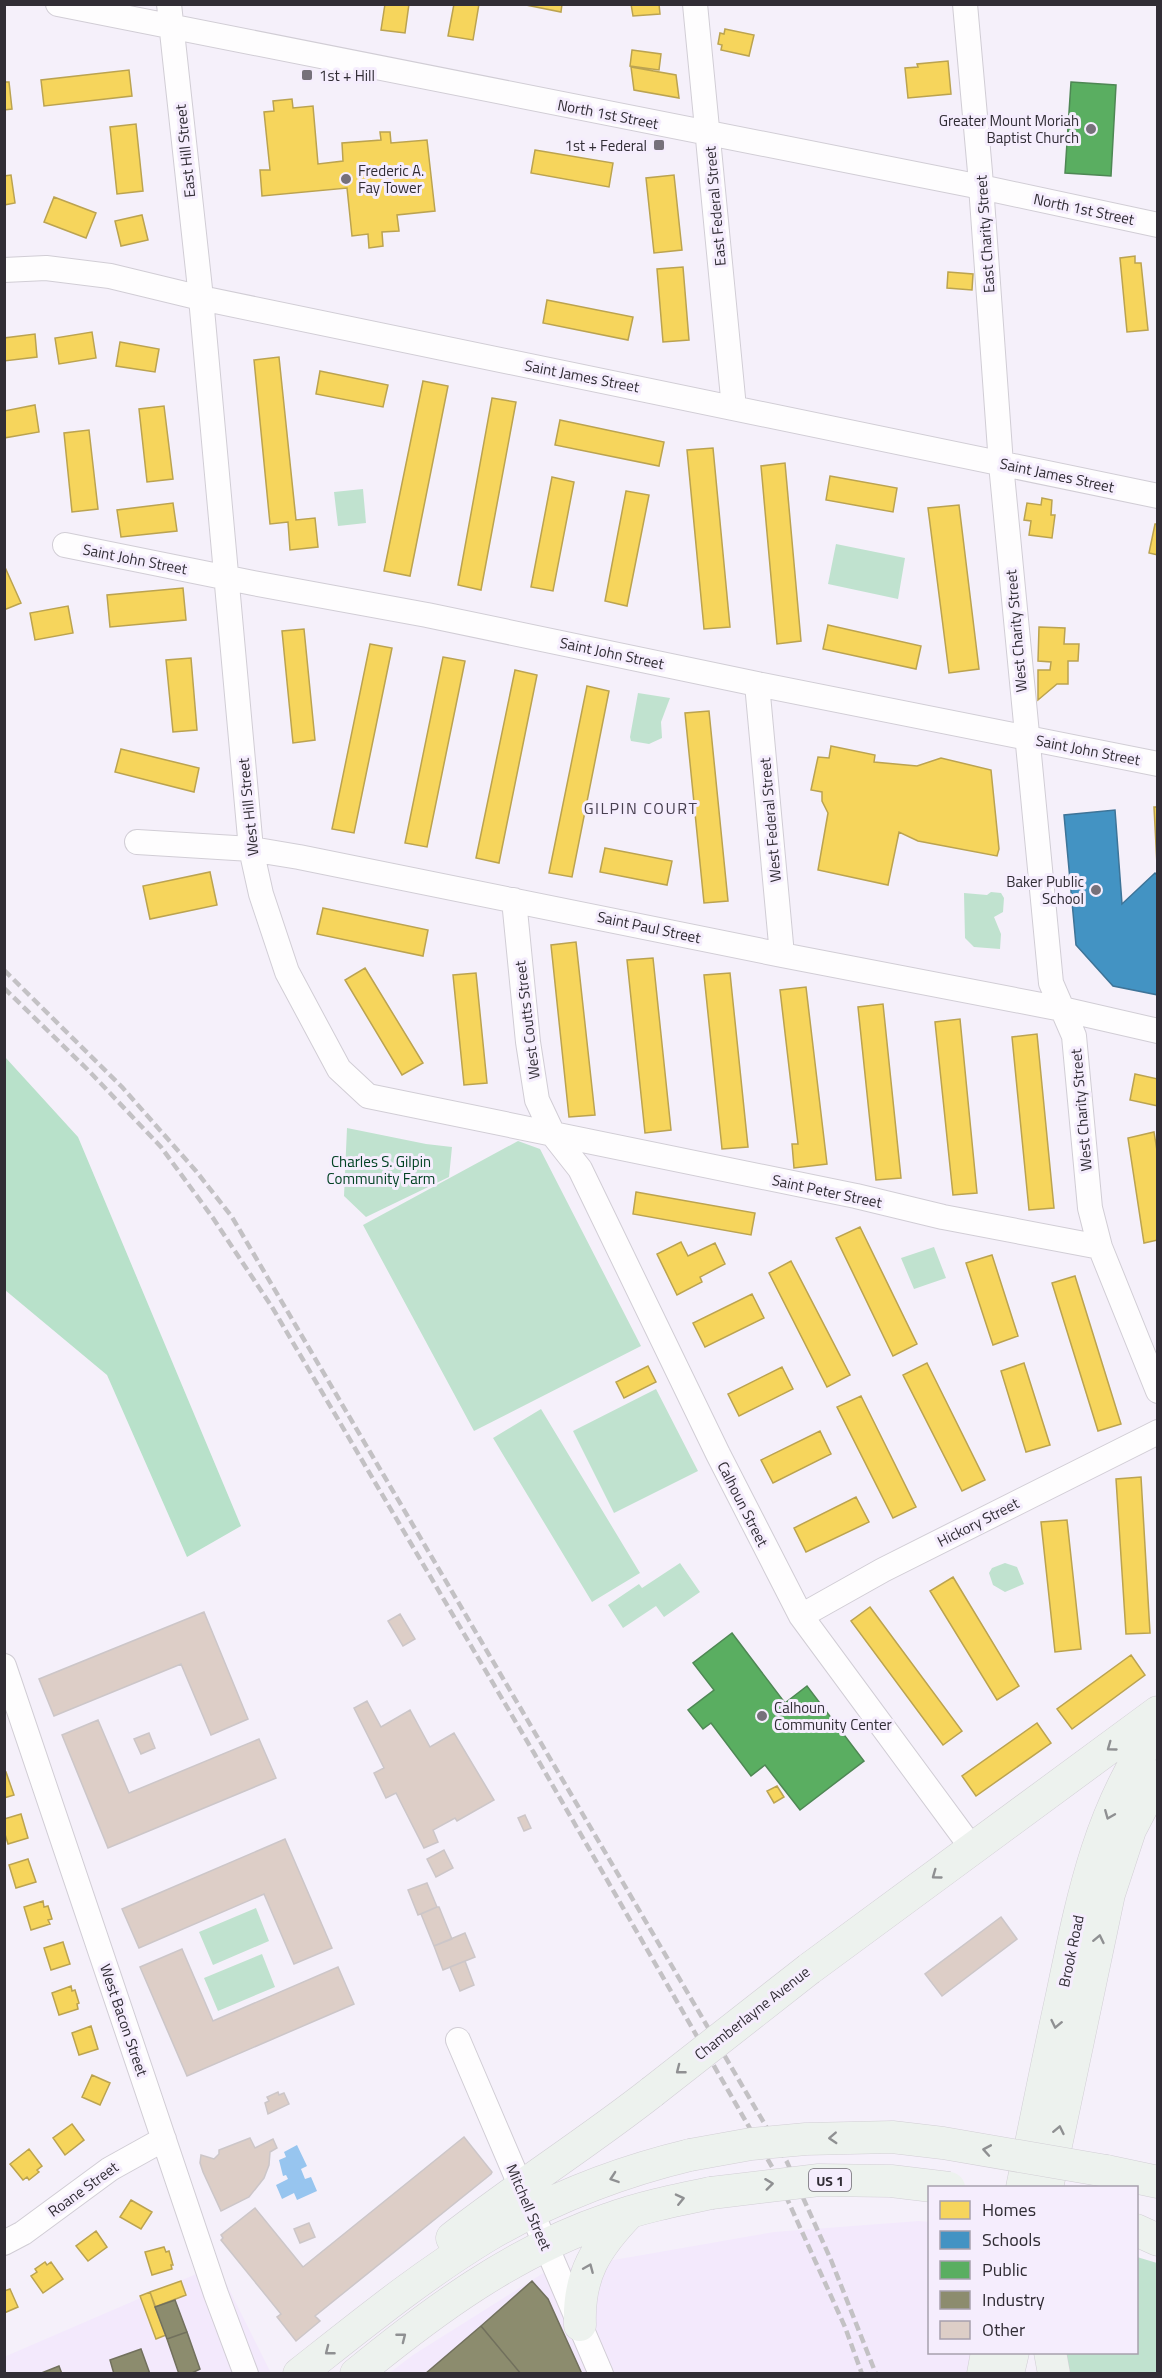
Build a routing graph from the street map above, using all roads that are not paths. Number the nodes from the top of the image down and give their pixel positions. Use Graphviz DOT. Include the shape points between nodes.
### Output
graph roads {
  1 [pos="58,4"];
  2 [pos="695,4"];
  3 [pos="965,4"];
  4 [pos="170,15"];
  5 [pos="709,134"];
  6 [pos="981,187"];
  7 [pos="1158,225"];
  8 [pos="4,270"];
  9 [pos="201,298"];
  10 [pos="734,408"];
  11 [pos="1001,464"];
  12 [pos="1158,496"];
  13 [pos="65,546"];
  14 [pos="226,578"];
  15 [pos="758,684"];
  16 [pos="1026,738"];
  17 [pos="1158,764"];
  18 [pos="137,842"];
  19 [pos="251,849"];
  20 [pos="514,900"];
  21 [pos="782,955"];
  22 [pos="1062,1009"];
  23 [pos="1158,1031"];
  24 [pos="554,1136"];
  25 [pos="1100,1246"];
  26 [pos="1158,1391"];
  27 [pos="1158,1432"];
  28 [pos="801,1616"];
  29 [pos="4,1666"];
  30 [pos="1158,1712"];
  31 [pos="1158,1727"];
  32 [pos="1158,1776"];
  33 [pos="972,1848"];
  34 [pos="458,2040"];
  35 [pos="164,2139"];
  36 [pos="1158,2182"];
  37 [pos="939,2186"];
  38 [pos="1022,2186"];
  39 [pos="1047,2186"];
  40 [pos="525,2200"];
  41 [pos="631,2211"];
  42 [pos="1138,2226"];
  43 [pos="1138,2230"];
  44 [pos="1158,2230"];
  45 [pos="1158,2240"];
  46 [pos="4,2243"];
  47 [pos="545,2245"];
  48 [pos="580,2325"];
  49 [pos="987,2354"];
  50 [pos="1013,2354"];
  51 [pos="1050,2354"];
  52 [pos="246,2373"];
  53 [pos="299,2373"];
  54 [pos="356,2373"];
  55 [pos="601,2373"];
  56 [pos="983,2373"];
  57 [pos="1008,2373"];
  58 [pos="1054,2373"];
  1 -- 4 [label="street, North 1st Street"];
  2 -- 5 [label="street, East Federal Street"];
  3 -- 6 [label="street, East Charity Street"];
  4 -- 5 [label="street, North 1st Street"];
  4 -- 9 [label="street, East Hill Street"];
  5 -- 6 [label="street, North 1st Street"];
  5 -- 10 [label="street, East Federal Street"];
  6 -- 7 [label="street, North 1st Street"];
  6 -- 11 [label="street, East Charity Street"];
  8 -- 9 [label="street, Saint James Street" via="46,268 110,276"];
  9 -- 10 [label="street, Saint James Street"];
  9 -- 14 [label="street, West Hill Street"];
  10 -- 11 [label="street, Saint James Street"];
  11 -- 12 [label="street, Saint James Street"];
  11 -- 16 [label="street, West Charity Street"];
  13 -- 14 [label="street, Saint John Street"];
  14 -- 15 [label="street, Saint John Street"];
  14 -- 19 [label="street, West Hill Street"];
  15 -- 16 [label="street, Saint John Street"];
  15 -- 21 [label="street, West Federal Street"];
  16 -- 17 [label="street, Saint John Street"];
  16 -- 22 [label="street, West Charity Street" via="1051,982"];
  18 -- 19 [label="street, Saint Paul Street"];
  19 -- 20 [label="street, Saint Paul Street"];
  19 -- 24 [label="street, West Hill Street" via="261,894 287,972 339,1069 368,1096"];
  20 -- 21 [label="street, Saint Paul Street"];
  20 -- 24 [label="street, West Coutts Street" via="537,1100"];
  21 -- 22 [label="street, Saint Paul Street"];
  22 -- 23 [label="street, Saint Paul Street"];
  22 -- 25 [label="street, West Charity Street" via="1074,1036 1090,1208"];
  24 -- 25 [label="street, Saint Peter Street"];
  24 -- 28 [label="street, Calhoun Street" via="580,1169"];
  25 -- 26 [label="street, West Charity Street"];
  27 -- 28 [label="street, Hickory Street"];
  28 -- 33 [label="street, Calhoun Street"];
  29 -- 35 [label="street, West Bacon Street"];
  30 -- 33 [label="main road, Chamberlayne Avenue, one-way"];
  31 -- 38 [label="main road, Brook Road, one-way" via="1115,1800 1085,1883"];
  39 -- 32 [label="main road, Brook Road, one-way" via="1109,1894 1130,1830"];
  33 -- 40 [label="main road, Chamberlayne Avenue, one-way, bridge" via="808,1969 576,2151"];
  34 -- 40 [label="street, Mitchell Street"];
  35 -- 46 [label="street, Roane Street" via="110,2169"];
  35 -- 52 [label="street, West Bacon Street"];
  36 -- 40 [label="main road, Chamberlayne Avenue, one-way, bridge" via="943,2143 892,2137 806,2139 690,2155"];
  41 -- 37 [label="main road, US 1, one-way, bridge" via="711,2193 819,2180"];
  40 -- 47 [label="street, Mitchell Street"];
  40 -- 53 [label="main road, Chamberlayne Avenue, one-way" via="402,2277 358,2328"];
  41 -- 47 [label="main road, US 1"];
  48 -- 41 [label="main road, one-way" via="580,2293 587,2270 601,2245"];
  42 -- 44 [label="main road"];
  43 -- 45 [label="main road"];
  47 -- 48 [label="street, Mitchell Street"];
  54 -- 47 [label="main road, US 1, one-way" via="450,2301"];
  48 -- 55 [label="street, Mitchell Street"];
  49 -- 56 [label="main road"];
  50 -- 57 [label="main road"];
  51 -- 58 [label="main road"];
}
